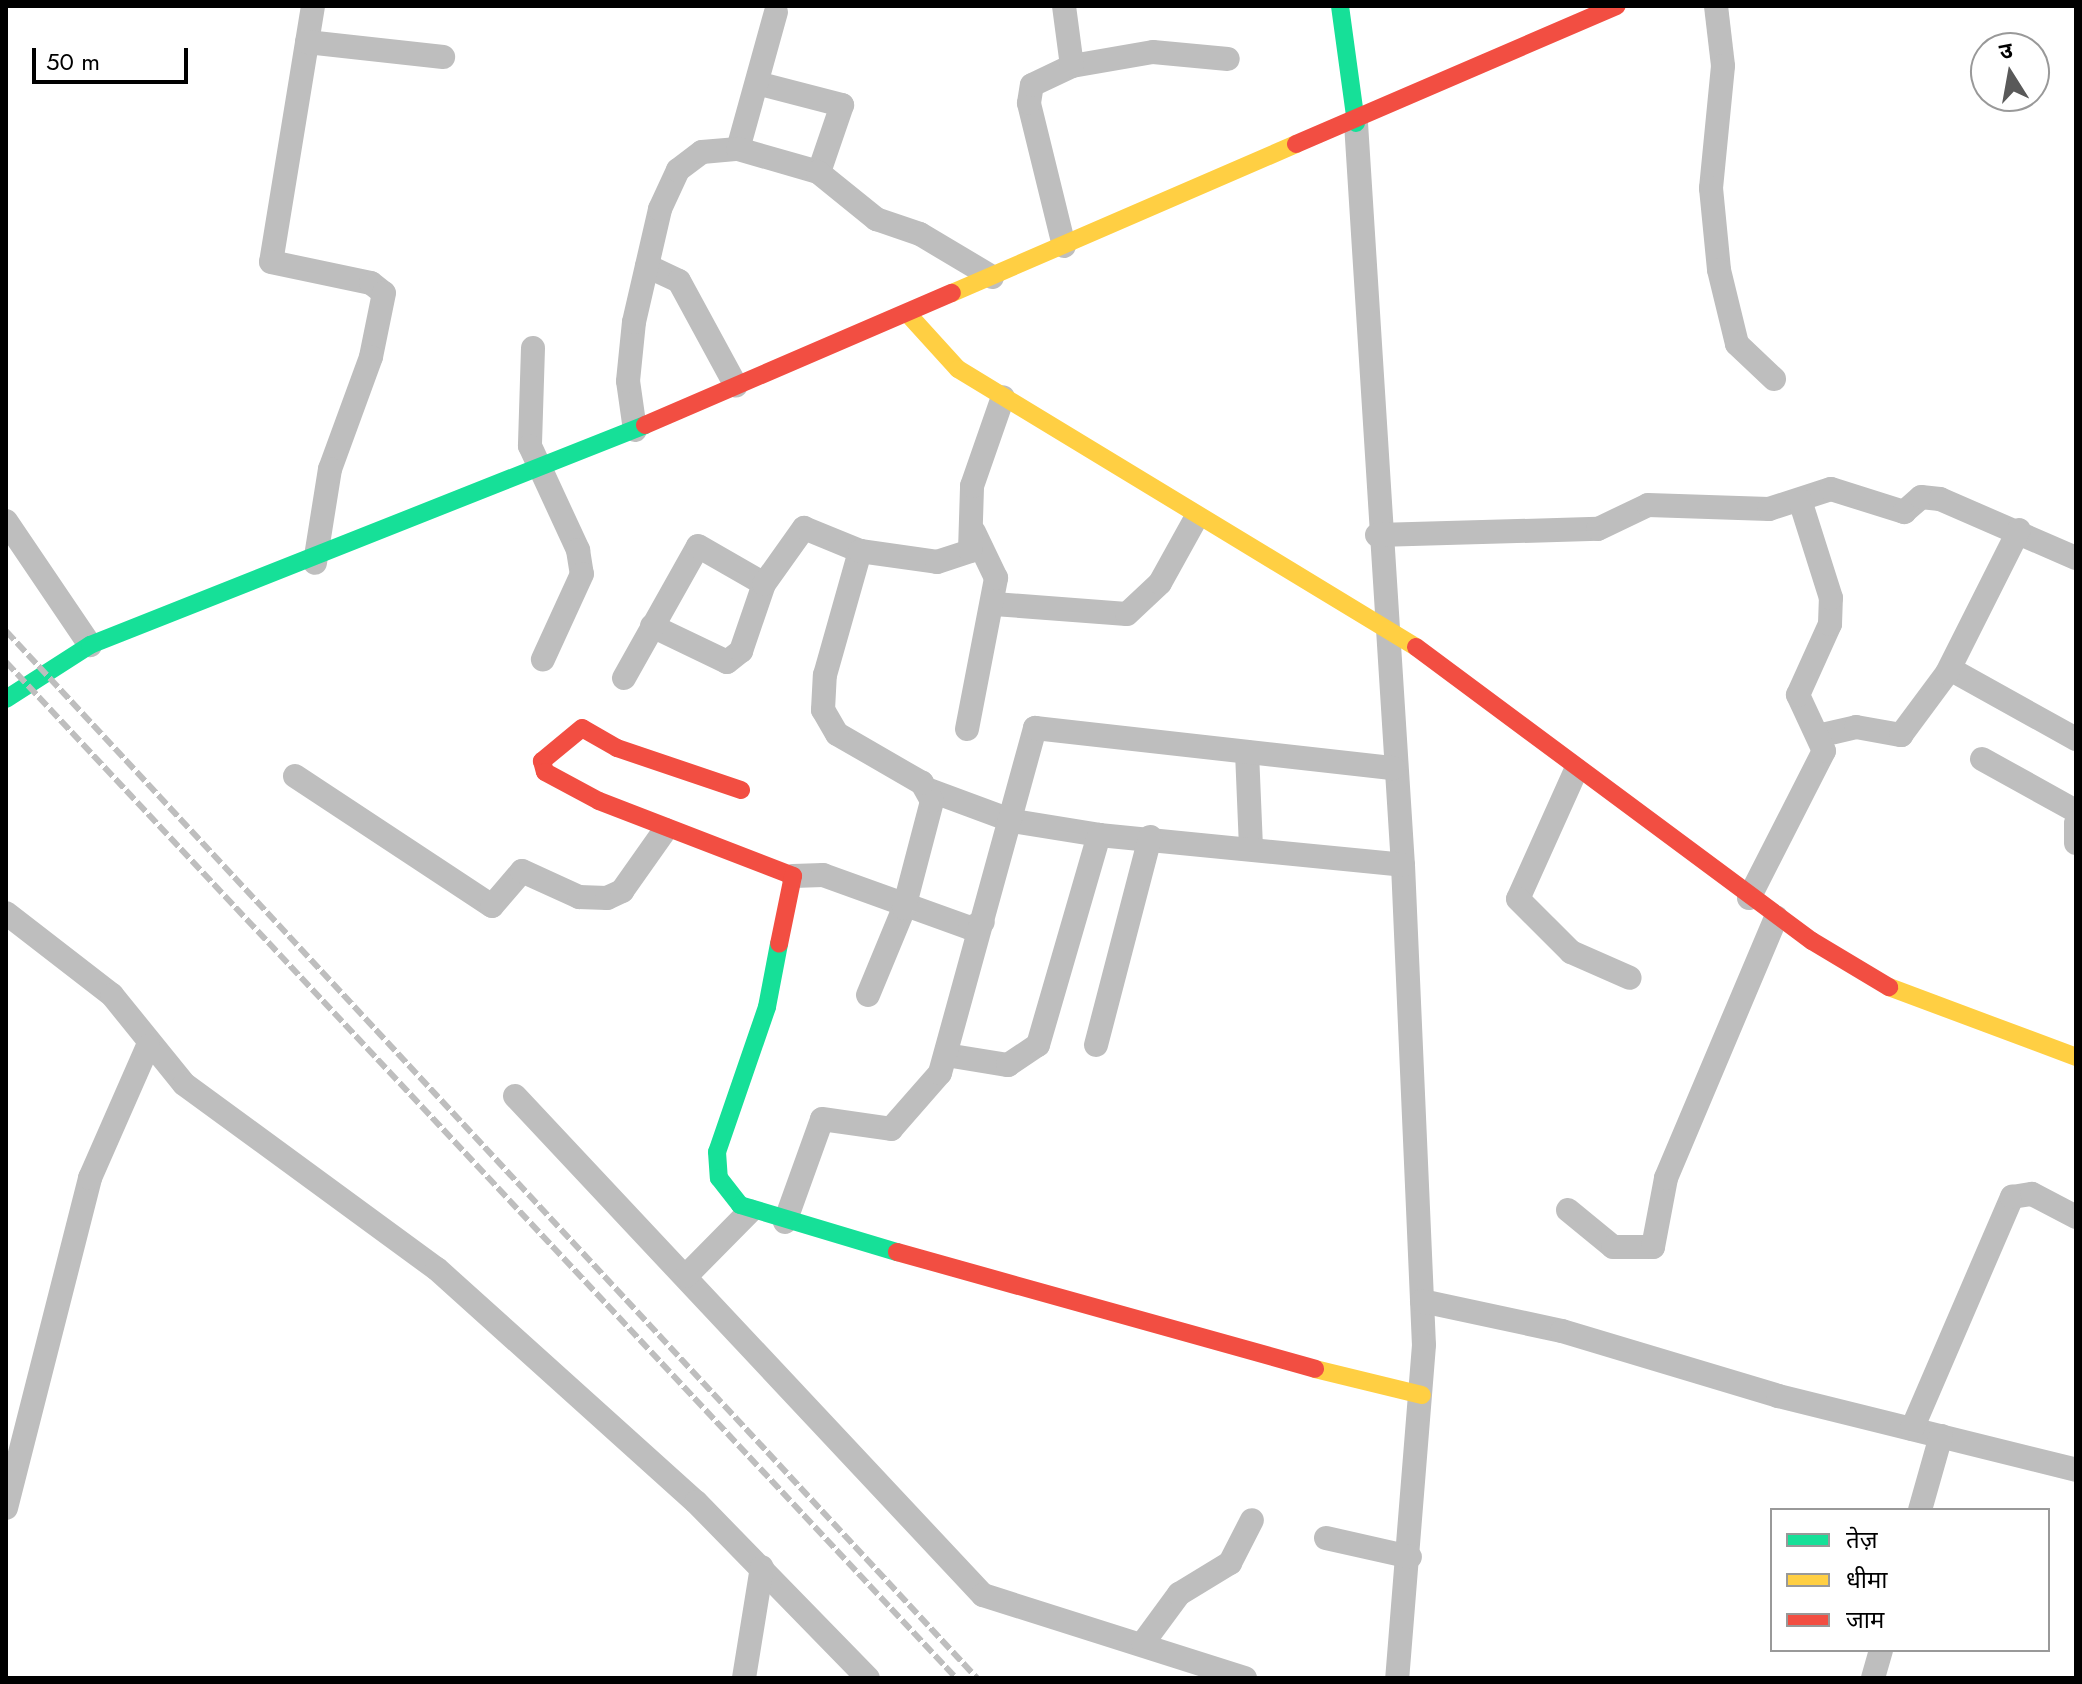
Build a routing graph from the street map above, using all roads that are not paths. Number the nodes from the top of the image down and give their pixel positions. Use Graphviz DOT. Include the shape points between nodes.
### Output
graph roads {
  1 [pos="313,6"];
  2 [pos="1064,6"];
  3 [pos="1340,6"];
  4 [pos="1617,6"];
  5 [pos="1716,6"];
  6 [pos="776,12"];
  7 [pos="307,42"];
  8 [pos="443,57"];
  9 [pos="1228,59"];
  10 [pos="1072,66"];
  11 [pos="757,83"];
  12 [pos="1356,123"];
  13 [pos="738,149"];
  14 [pos="819,172"];
  15 [pos="1064,246"];
  16 [pos="647,266"];
  17 [pos="992,277"];
  18 [pos="907,313"];
  19 [pos="533,348"];
  20 [pos="1774,379"];
  21 [pos="736,386"];
  22 [pos="1003,397"];
  23 [pos="635,430"];
  24 [pos="540,471"];
  25 [pos="1800,500"];
  26 [pos="1196,518"];
  27 [pos="6,521"];
  28 [pos="2019,530"];
  29 [pos="974,532"];
  30 [pos="1377,535"];
  31 [pos="860,551"];
  32 [pos="2076,558"];
  33 [pos="315,563"];
  34 [pos="764,584"];
  35 [pos="994,604"];
  36 [pos="652,626"];
  37 [pos="1385,629"];
  38 [pos="90,645"];
  39 [pos="543,659"];
  40 [pos="1950,669"];
  41 [pos="624,678"];
  42 [pos="6,699"];
  43 [pos="967,729"];
  44 [pos="1822,735"];
  45 [pos="2076,739"];
  46 [pos="1247,752"];
  47 [pos="1982,759"];
  48 [pos="1394,768"];
  49 [pos="1576,770"];
  50 [pos="295,776"];
  51 [pos="741,790"];
  52 [pos="929,790"];
  53 [pos="2076,811"];
  54 [pos="1013,821"];
  55 [pos="2076,823"];
  56 [pos="665,830"];
  57 [pos="1099,835"];
  58 [pos="1150,837"];
  59 [pos="2076,843"];
  60 [pos="1251,848"];
  61 [pos="1403,865"];
  62 [pos="793,876"];
  63 [pos="1749,898"];
  64 [pos="904,908"];
  65 [pos="6,913"];
  66 [pos="1776,917"];
  67 [pos="983,922"];
  68 [pos="1630,978"];
  69 [pos="868,995"];
  70 [pos="1096,1045"];
  71 [pos="148,1046"];
  72 [pos="946,1055"];
  73 [pos="2076,1057"];
  74 [pos="515,1096"];
  75 [pos="1568,1210"];
  76 [pos="750,1211"];
  77 [pos="2076,1217"];
  78 [pos="785,1222"];
  79 [pos="686,1276"];
  80 [pos="1422,1301"];
  81 [pos="1422,1395"];
  82 [pos="16,1428"];
  83 [pos="1912,1429"];
  84 [pos="1941,1436"];
  85 [pos="2076,1470"];
  86 [pos="6,1508"];
  87 [pos="1921,1508"];
  88 [pos="1252,1520"];
  89 [pos="1326,1538"];
  90 [pos="1410,1557"];
  91 [pos="762,1567"];
  92 [pos="1143,1643"];
  93 [pos="1880,1652"];
  94 [pos="744,1678"];
  95 [pos="868,1678"];
  96 [pos="1245,1678"];
  97 [pos="1397,1678"];
  98 [pos="1873,1678"];
  1 -- 7 [label="street"];
  2 -- 10 [label="street"];
  3 -- 12 [label="street"];
  4 -- 12 [label="street"];
  5 -- 20 [label="street" via="1723,66 1711,188 1719,270 1737,344"];
  6 -- 11 [label="street"];
  7 -- 8 [label="street"];
  7 -- 33 [label="street" via="271,262 371,283 384,293 371,357 330,469"];
  9 -- 10 [label="street" via="1153,52"];
  10 -- 15 [label="street" via="1029,91 1037,157"];
  11 -- 13 [label="street"];
  11 -- 14 [label="street" via="842,105"];
  12 -- 15 [label="street"];
  12 -- 30 [label="street"];
  13 -- 14 [label="street"];
  13 -- 16 [label="street" via="702,152 678,170"];
  14 -- 17 [label="street" via="876,219 920,234"];
  15 -- 17 [label="street"];
  16 -- 21 [label="street" via="679,281"];
  16 -- 23 [label="street" via="628,381"];
  17 -- 18 [label="street"];
  18 -- 21 [label="street"];
  18 -- 22 [label="street" via="938,353"];
  19 -- 24 [label="street" via="529,437"];
  21 -- 23 [label="street"];
  22 -- 26 [label="street"];
  22 -- 29 [label="street" via="972,486"];
  23 -- 24 [label="street"];
  24 -- 33 [label="street"];
  24 -- 39 [label="street" via="578,550 582,574"];
  25 -- 28 [label="street" via="1831,489 1904,512 1926,496"];
  25 -- 30 [label="street" via="1753,509 1658,504 1598,529"];
  25 -- 44 [label="street" via="1831,598 1830,624 1798,695 1803,717"];
  26 -- 35 [label="street" via="1160,583 1127,614"];
  26 -- 37 [label="street"];
  27 -- 38 [label="street"];
  28 -- 32 [label="street"];
  28 -- 40 [label="street"];
  29 -- 31 [label="street" via="970,551 951,561"];
  29 -- 35 [label="street" via="994,568"];
  30 -- 37 [label="street"];
  31 -- 34 [label="street" via="804,528"];
  31 -- 52 [label="street" via="823,710 850,745"];
  33 -- 38 [label="street"];
  34 -- 36 [label="street" via="698,546"];
  34 -- 36 [label="street" via="741,651 727,662"];
  35 -- 43 [label="street"];
  36 -- 41 [label="street"];
  37 -- 48 [label="street"];
  37 -- 49 [label="street"];
  38 -- 42 [label="street"];
  40 -- 44 [label="street" via="1901,735 1856,727"];
  40 -- 45 [label="street"];
  44 -- 63 [label="street" via="1824,751 1803,800"];
  46 -- 48 [label="street"];
  46 -- 54 [label="street" via="1041,726 1032,732"];
  46 -- 60 [label="street"];
  47 -- 53 [label="street"];
  48 -- 61 [label="street"];
  49 -- 63 [label="street"];
  49 -- 68 [label="street" via="1518,899 1571,952"];
  50 -- 56 [label="street" via="492,906 522,871 579,897 607,898 622,891"];
  51 -- 56 [label="street" via="617,748 582,728 542,761 545,772"];
  52 -- 54 [label="street"];
  52 -- 64 [label="street" via="924,843"];
  54 -- 57 [label="street"];
  54 -- 67 [label="street"];
  55 -- 59 [label="street"];
  56 -- 62 [label="street"];
  57 -- 58 [label="street"];
  57 -- 72 [label="street" via="1038,1045 1008,1065"];
  58 -- 60 [label="street"];
  58 -- 70 [label="street"];
  60 -- 61 [label="street"];
  61 -- 80 [label="street"];
  62 -- 64 [label="street" via="823,875"];
  62 -- 76 [label="street" via="767,1007 717,1152 719,1178"];
  63 -- 66 [label="street"];
  64 -- 67 [label="street" via="970,928"];
  64 -- 69 [label="street"];
  65 -- 71 [label="street" via="112,995"];
  66 -- 73 [label="street" via="1912,1000"];
  66 -- 75 [label="street" via="1670,1168 1653,1247 1613,1247"];
  67 -- 72 [label="street"];
  71 -- 82 [label="street" via="90,1178"];
  71 -- 91 [label="street" via="184,1084 437,1269"];
  72 -- 78 [label="street" via="936,1081 891,1129 874,1132 834,1117 818,1124"];
  74 -- 79 [label="street"];
  76 -- 78 [label="street"];
  76 -- 79 [label="street"];
  77 -- 83 [label="street" via="2032,1194 2012,1197"];
  78 -- 81 [label="street" via="1177,1335"];
  79 -- 92 [label="street" via="983,1595"];
  80 -- 81 [label="street"];
  80 -- 83 [label="street" via="1608,1342"];
  81 -- 90 [label="street"];
  82 -- 86 [label="street"];
  83 -- 84 [label="street"];
  84 -- 85 [label="street"];
  84 -- 87 [label="street"];
  88 -- 92 [label="street" via="1230,1563 1179,1594"];
  89 -- 90 [label="street"];
  90 -- 97 [label="street"];
  91 -- 94 [label="street"];
  91 -- 95 [label="street"];
  92 -- 96 [label="street"];
  93 -- 98 [label="street"];
}
